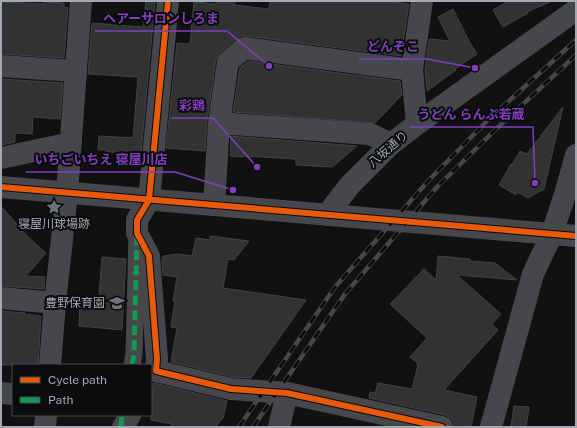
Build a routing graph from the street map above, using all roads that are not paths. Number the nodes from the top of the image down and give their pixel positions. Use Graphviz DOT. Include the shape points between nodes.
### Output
graph roads {
  1 [pos="81,1"];
  2 [pos="168,1"];
  3 [pos="422,1"];
  4 [pos="576,10"];
  5 [pos="1,66"];
  6 [pos="412,70"];
  7 [pos="75,71"];
  8 [pos="219,123"];
  9 [pos="417,124"];
  10 [pos="71,143"];
  11 [pos="391,144"];
  12 [pos="576,155"];
  13 [pos="1,158"];
  14 [pos="1,187"];
  15 [pos="67,192"];
  16 [pos="149,200"];
  17 [pos="214,205"];
  18 [pos="327,215"];
  19 [pos="136,233"];
  20 [pos="552,234"];
  21 [pos="576,236"];
  22 [pos="1,298"];
  23 [pos="55,303"];
  24 [pos="50,364"];
  25 [pos="132,364"];
  26 [pos="154,375"];
  27 [pos="1,393"];
  28 [pos="287,393"];
  29 [pos="12,394"];
  30 [pos="46,416"];
  31 [pos="122,416"];
  32 [pos="129,416"];
  33 [pos="45,427"];
  34 [pos="122,427"];
  35 [pos="279,427"];
  36 [pos="442,427"];
  37 [pos="491,427"];
  1 -- 7 [label="street"];
  2 -- 16 [label="street"];
  3 -- 6 [label="street"];
  4 -- 9 [label="street, 八坂通り"];
  5 -- 7 [label="street"];
  6 -- 8 [label="street" via="244,48 228,62"];
  6 -- 9 [label="street"];
  7 -- 10 [label="street"];
  8 -- 11 [label="street" via="370,134"];
  8 -- 17 [label="street"];
  9 -- 11 [label="street, 八坂通り"];
  10 -- 13 [label="street"];
  10 -- 15 [label="street"];
  11 -- 18 [label="street, 八坂通り" via="349,186"];
  12 -- 20 [label="street"];
  14 -- 15 [label="street"];
  15 -- 16 [label="street"];
  15 -- 23 [label="street"];
  16 -- 17 [label="street"];
  16 -- 19 [label="street" via="138,220"];
  17 -- 18 [label="street"];
  18 -- 20 [label="street"];
  19 -- 25 [label="street"];
  19 -- 26 [label="street" via="149,256 157,359"];
  20 -- 21 [label="street"];
  20 -- 37 [label="street" via="533,274"];
  22 -- 23 [label="street"];
  23 -- 24 [label="street"];
  26 -- 28 [label="street" via="231,389"];
  27 -- 29 [label="street"];
  28 -- 35 [label="street"];
  28 -- 36 [label="street"];
  30 -- 33 [label="street"];
  31 -- 34 [label="street"];
  32 -- 34 [label="street"];
}
